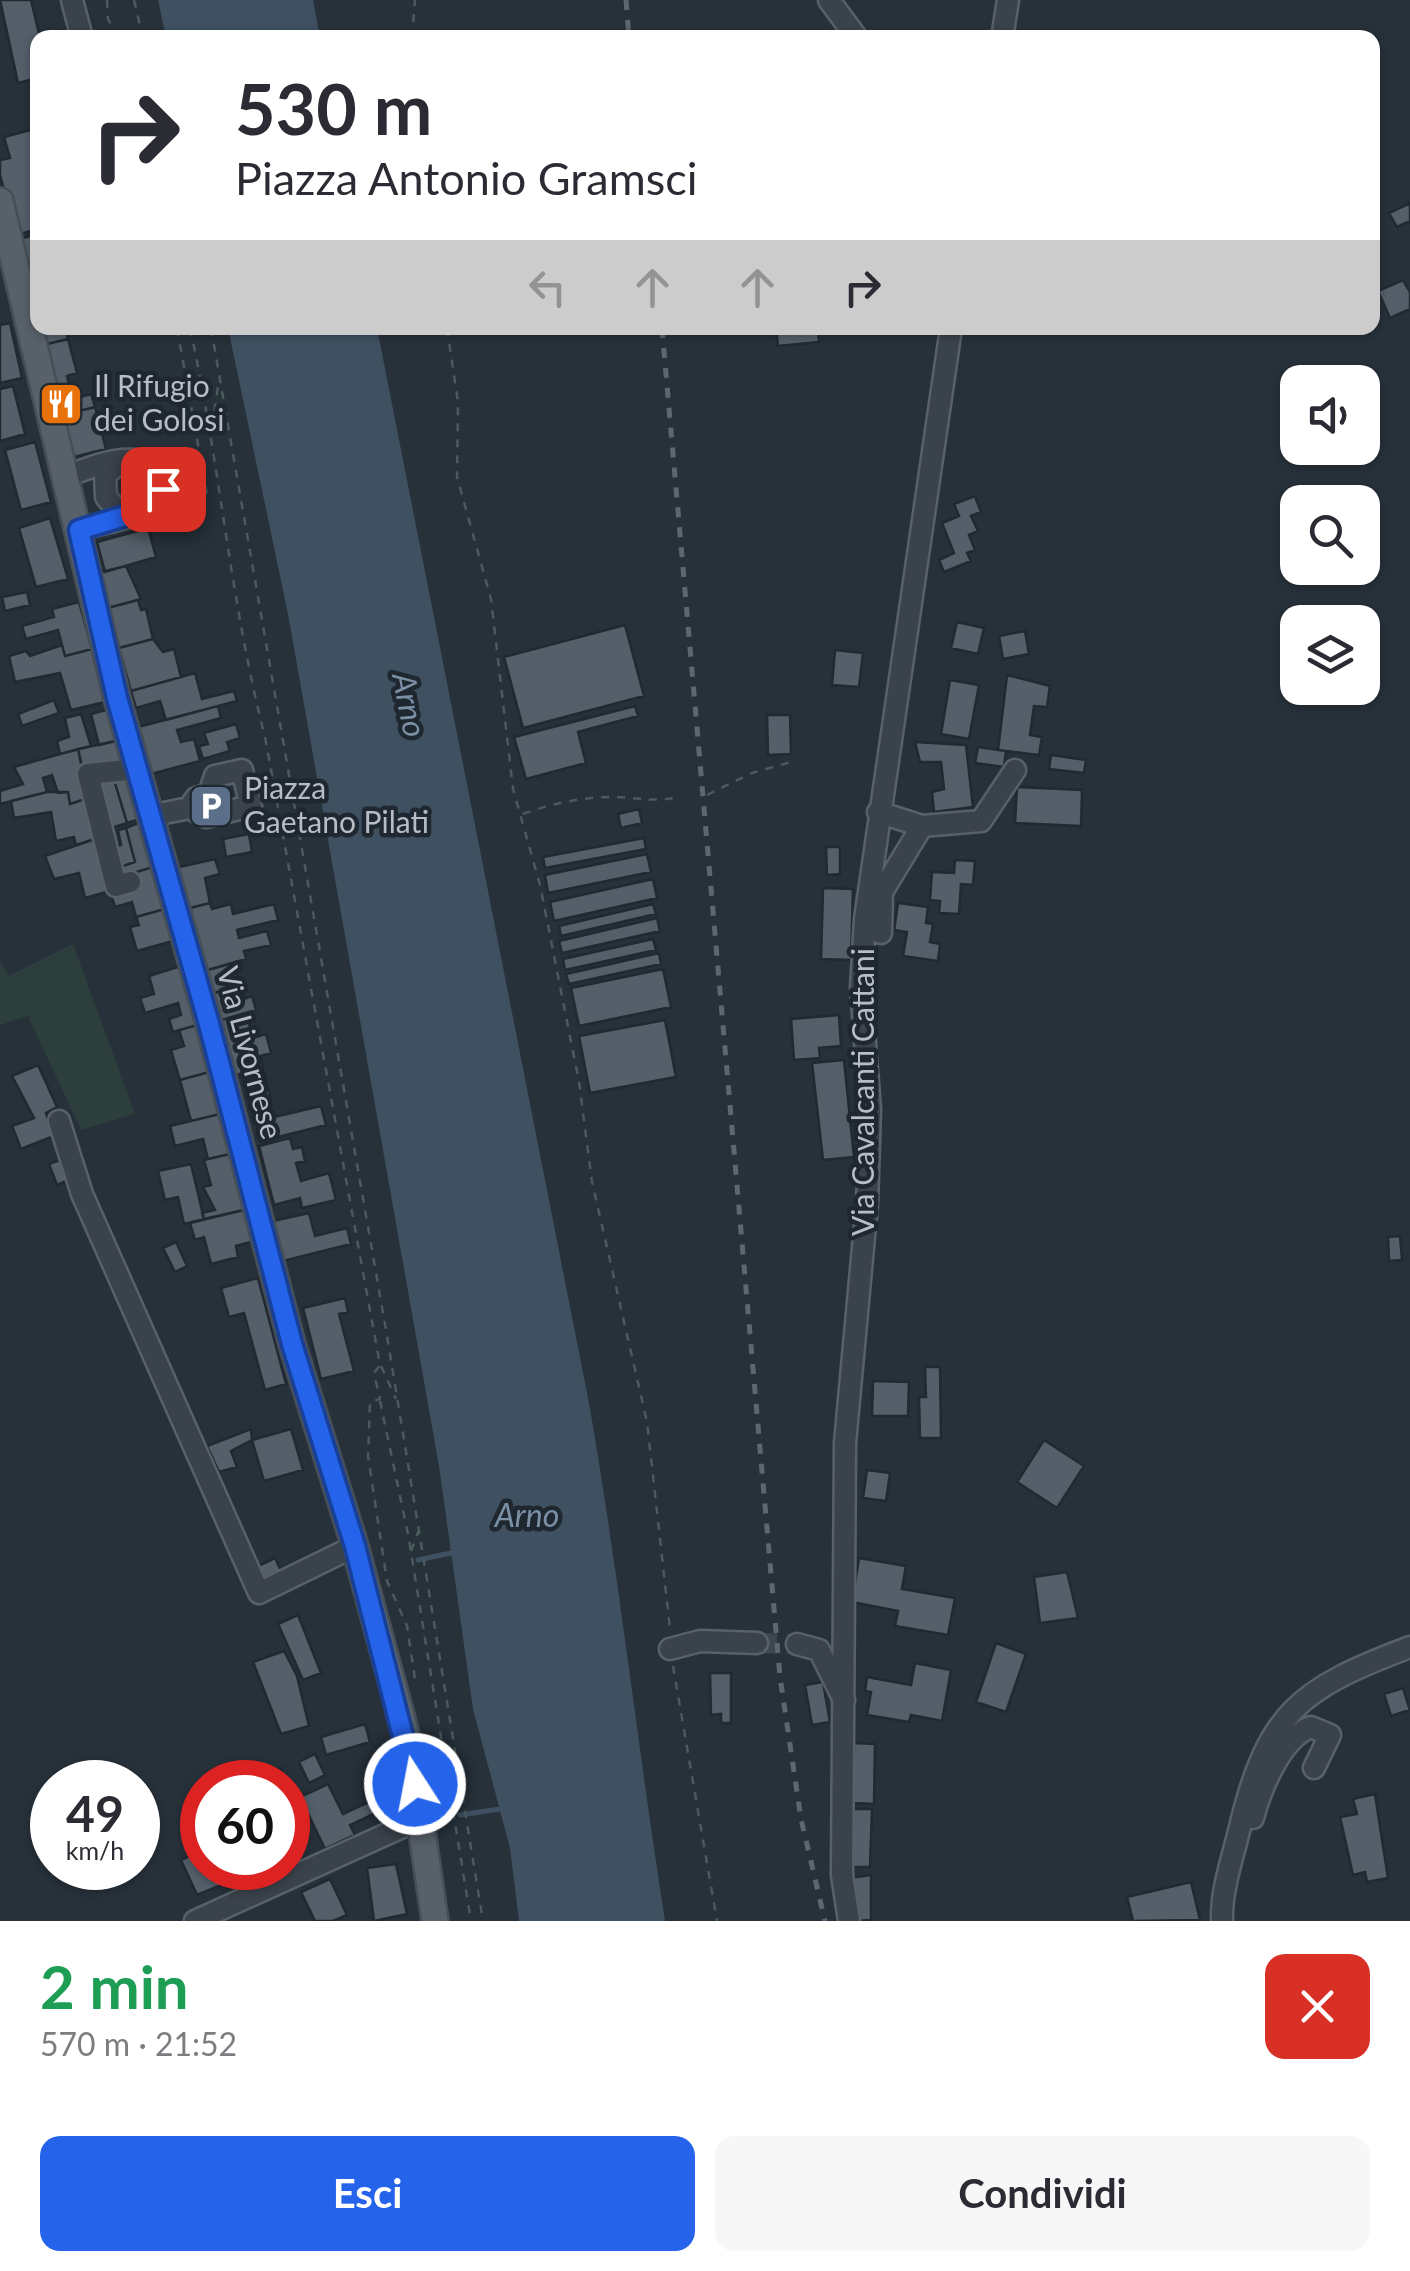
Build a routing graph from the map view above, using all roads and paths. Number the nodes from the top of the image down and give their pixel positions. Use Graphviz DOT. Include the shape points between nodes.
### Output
graph roads {
  1 [pos="72,0"];
  2 [pos="107,0"];
  3 [pos="134,0"];
  4 [pos="415,0"];
  5 [pos="829,0"];
  6 [pos="1008,0"];
  7 [pos="80,30"];
  8 [pos="114,30"];
  9 [pos="141,30"];
  10 [pos="413,30"];
  11 [pos="852,30"];
  12 [pos="1003,30"];
  13 [pos="0,201"];
  14 [pos="30,331"];
  15 [pos="31,335"];
  16 [pos="178,335"];
  17 [pos="191,335"];
  18 [pos="212,335"];
  19 [pos="448,335"];
  20 [pos="951,335"];
  21 [pos="220,378"];
  22 [pos="211,433"];
  23 [pos="123,460"];
  24 [pos="64,478"];
  25 [pos="145,510"];
  26 [pos="79,530"];
  27 [pos="790,762"];
  28 [pos="137,769"];
  29 [pos="1015,770"];
  30 [pos="708,794"];
  31 [pos="675,798"];
  32 [pos="188,808"];
  33 [pos="878,812"];
  34 [pos="522,814"];
  35 [pos="150,816"];
  36 [pos="124,825"];
  37 [pos="922,826"];
  38 [pos="102,832"];
  39 [pos="130,882"];
  40 [pos="881,933"];
  41 [pos="59,1122"];
  42 [pos="381,1301"];
  43 [pos="368,1302"];
  44 [pos="380,1365"];
  45 [pos="380,1400"];
  46 [pos="398,1403"];
  47 [pos="419,1530"];
  48 [pos="355,1546"];
  49 [pos="411,1552"];
  50 [pos="758,1642"];
  51 [pos="797,1644"];
  52 [pos="1410,1647"];
  53 [pos="670,1649"];
  54 [pos="416,1686"];
  55 [pos="845,1702"];
  56 [pos="1314,1768"];
  57 [pos="462,1793"];
  58 [pos="453,1811"];
  59 [pos="420,1819"];
  60 [pos="1222,1914"];
  61 [pos="195,1921"];
  62 [pos="434,1921"];
  63 [pos="471,1921"];
  64 [pos="483,1921"];
  65 [pos="717,1921"];
  66 [pos="849,1921"];
  1 -- 7 [label="street"];
  2 -- 8 [label="path"];
  3 -- 9 [label="path"];
  4 -- 10 [label="path"];
  5 -- 11 [label="street"];
  6 -- 12 [label="street"];
  13 -- 14 [label="main road, Via Livornese"];
  15 -- 24 [label="main road, Via Livornese"];
  16 -- 25 [label="path" via="207,495 197,508 176,516 155,519"];
  17 -- 22 [label="path"];
  18 -- 21 [label="path"];
  19 -- 34 [label="path" via="458,402 457,477 490,599 513,789"];
  20 -- 33 [label="street, Via Cavalcanti Cattani"];
  21 -- 22 [label="path"];
  21 -- 42 [label="path"];
  22 -- 43 [label="path" via="245,665 265,736"];
  23 -- 24 [label="street"];
  23 -- 25 [label="street" via="142,460 162,476 161,496"];
  23 -- 25 [label="street" via="105,475 106,497 116,509"];
  24 -- 26 [label="main road, Via Livornese"];
  25 -- 26 [label="street"];
  26 -- 28 [label="main road, Via Livornese"];
  27 -- 30 [label="path"];
  28 -- 35 [label="main road, Via Livornese"];
  28 -- 38 [label="street" via="88,774"];
  29 -- 37 [label="street" via="981,821"];
  31 -- 34 [label="path" via="644,803 612,797"];
  32 -- 35 [label="street"];
  33 -- 37 [label="street"];
  33 -- 55 [label="street, Via Cavalcanti Cattani" via="861,988 870,1110 845,1443"];
  34 -- 53 [label="path" via="579,1082 592,1182 647,1422"];
  35 -- 48 [label="main road, Via Livornese" via="292,1344"];
  36 -- 38 [label="street"];
  37 -- 40 [label="street" via="882,892"];
  38 -- 39 [label="street" via="116,886"];
  41 -- 48 [label="street" via="82,1194 258,1593"];
  42 -- 43 [label="path"];
  42 -- 46 [label="path"];
  43 -- 44 [label="path"];
  44 -- 45 [label="path" via="374,1372"];
  44 -- 46 [label="path"];
  45 -- 49 [label="path"];
  45 -- 54 [label="path" via="370,1402 368,1456 388,1582 406,1626"];
  46 -- 47 [label="path"];
  47 -- 49 [label="path"];
  47 -- 57 [label="path"];
  48 -- 59 [label="main road, Via Livornese" via="410,1749"];
  49 -- 58 [label="path"];
  50 -- 53 [label="street" via="700,1641"];
  51 -- 55 [label="street" via="819,1650"];
  52 -- 60 [label="street" via="1334,1677 1304,1698 1270,1737 1254,1772"];
  53 -- 65 [label="path"];
  55 -- 66 [label="street, Via Cavalcanti Cattani" via="842,1875"];
  56 -- 60 [label="street" via="1330,1735 1312,1727 1298,1732 1283,1751 1254,1812 1239,1892"];
  57 -- 58 [label="path"];
  57 -- 64 [label="path"];
  58 -- 63 [label="path"];
  59 -- 61 [label="street"];
  59 -- 62 [label="main road, Via Livornese"];
}
